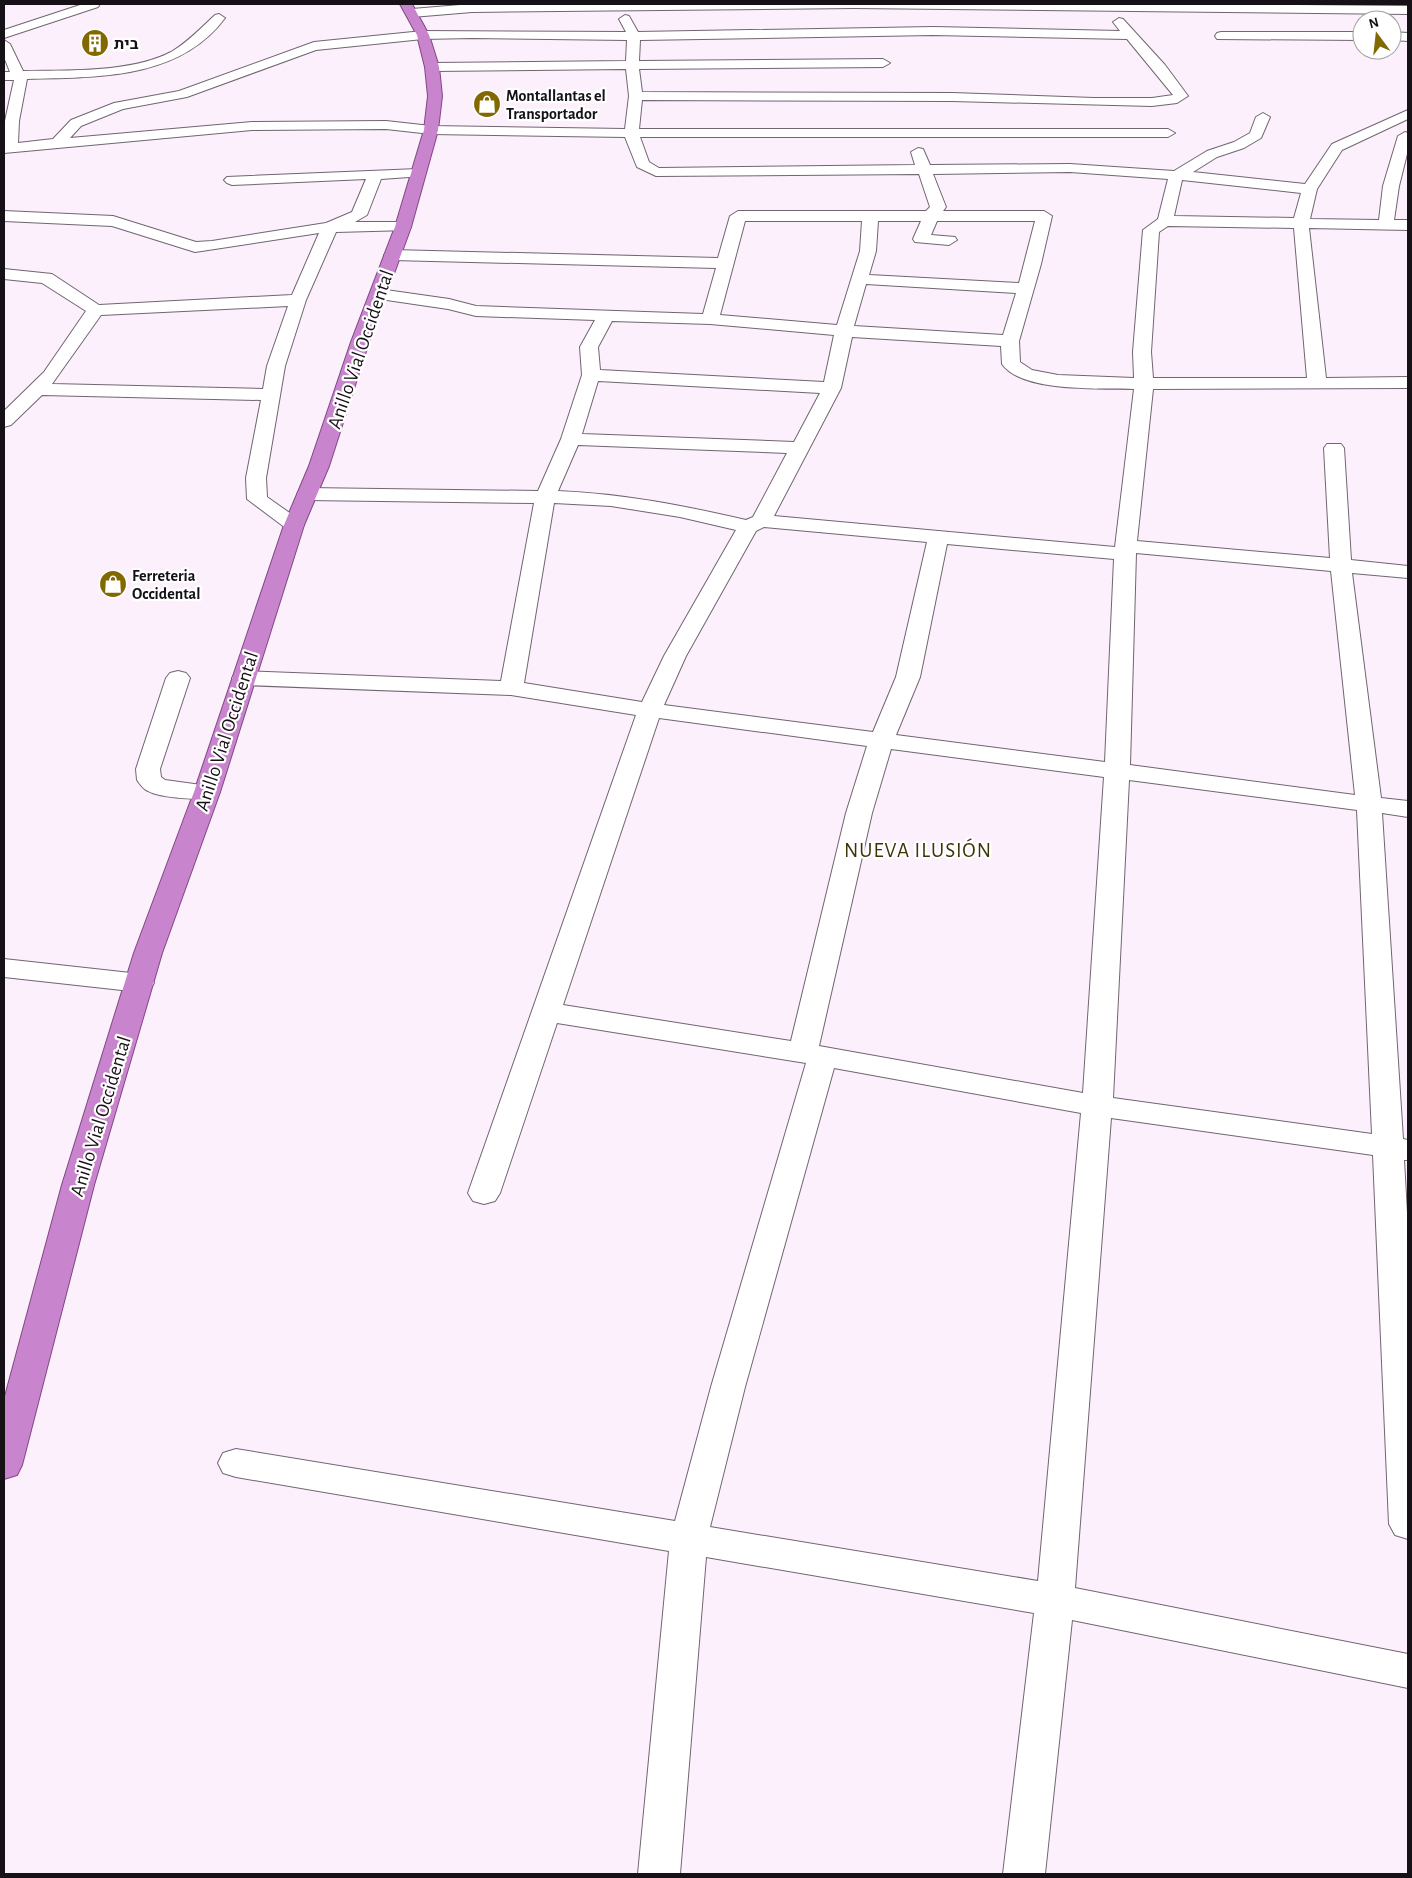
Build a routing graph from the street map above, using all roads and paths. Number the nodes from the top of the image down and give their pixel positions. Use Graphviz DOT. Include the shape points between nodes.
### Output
graph roads {
  1 [pos="69,4"];
  2 [pos="94,4"];
  3 [pos="854,4"];
  4 [pos="1096,5"];
  5 [pos="619,6"];
  6 [pos="1363,6"];
  7 [pos="41,8"];
  8 [pos="409,8"];
  9 [pos="472,8"];
  10 [pos="1408,10"];
  11 [pos="219,18"];
  12 [pos="871,33"];
  13 [pos="4,34"];
  14 [pos="472,34"];
  15 [pos="1130,35"];
  16 [pos="634,36"];
  17 [pos="1222,36"];
  18 [pos="1352,36"];
  19 [pos="362,41"];
  20 [pos="4,44"];
  21 [pos="420,53"];
  22 [pos="632,64"];
  23 [pos="887,71"];
  24 [pos="21,75"];
  25 [pos="4,76"];
  26 [pos="636,96"];
  27 [pos="899,97"];
  28 [pos="1408,114"];
  29 [pos="1263,117"];
  30 [pos="8,121"];
  31 [pos="908,123"];
  32 [pos="431,130"];
  33 [pos="1370,131"];
  34 [pos="631,133"];
  35 [pos="1168,133"];
  36 [pos="1407,136"];
  37 [pos="57,143"];
  38 [pos="7,149"];
  39 [pos="923,169"];
  40 [pos="418,173"];
  41 [pos="376,174"];
  42 [pos="1176,176"];
  43 [pos="232,180"];
  44 [pos="1310,189"];
  45 [pos="932,214"];
  46 [pos="870,215"];
  47 [pos="4,216"];
  48 [pos="1164,221"];
  49 [pos="1301,223"];
  50 [pos="1386,225"];
  51 [pos="1408,225"];
  52 [pos="330,227"];
  53 [pos="403,227"];
  54 [pos="949,240"];
  55 [pos="392,255"];
  56 [pos="726,264"];
  57 [pos="4,274"];
  58 [pos="860,278"];
  59 [pos="1024,288"];
  60 [pos="379,294"];
  61 [pos="298,300"];
  62 [pos="96,310"];
  63 [pos="606,316"];
  64 [pos="710,319"];
  65 [pos="844,331"];
  66 [pos="1010,341"];
  67 [pos="591,375"];
  68 [pos="1317,383"];
  69 [pos="1408,383"];
  70 [pos="1144,384"];
  71 [pos="832,388"];
  72 [pos="38,389"];
  73 [pos="270,395"];
  74 [pos="4,421"];
  75 [pos="571,439"];
  76 [pos="800,448"];
  77 [pos="1334,448"];
  78 [pos="307,494"];
  79 [pos="545,497"];
  80 [pos="754,524"];
  81 [pos="294,525"];
  82 [pos="938,537"];
  83 [pos="1126,550"];
  84 [pos="1341,567"];
  85 [pos="1408,572"];
  86 [pos="178,678"];
  87 [pos="244,678"];
  88 [pos="511,688"];
  89 [pos="650,710"];
  90 [pos="881,741"];
  91 [pos="1117,772"];
  92 [pos="207,792"];
  93 [pos="1369,804"];
  94 [pos="1408,809"];
  95 [pos="4,968"];
  96 [pos="140,983"];
  97 [pos="547,1012"];
  98 [pos="813,1054"];
  99 [pos="1097,1106"];
  100 [pos="1398,1148"];
  101 [pos="484,1193"];
  102 [pos="236,1463"];
  103 [pos="4,1465"];
  104 [pos="1408,1524"];
  105 [pos="689,1537"];
  106 [pos="1055,1600"];
  107 [pos="1408,1671"];
  108 [pos="659,1874"];
  109 [pos="1024,1874"];
  1 -- 7 [label="street"];
  2 -- 13 [label="street"];
  3 -- 4 [label="street"];
  3 -- 5 [label="street"];
  3 -- 12 [label="street"];
  4 -- 6 [label="street"];
  4 -- 15 [label="street" via="1124,26"];
  5 -- 9 [label="street"];
  5 -- 16 [label="street"];
  6 -- 10 [label="street"];
  8 -- 9 [label="street"];
  8 -- 21 [label="highway, Anillo Vial Occidental"];
  9 -- 14 [label="street"];
  11 -- 24 [label="street" via="175,55 154,64"];
  12 -- 15 [label="street"];
  12 -- 16 [label="street"];
  12 -- 23 [label="street"];
  14 -- 16 [label="street"];
  14 -- 21 [label="street"];
  15 -- 27 [label="street" via="1181,96 1152,102"];
  16 -- 22 [label="street"];
  17 -- 18 [label="street"];
  19 -- 21 [label="street"];
  19 -- 21 [label="street"];
  19 -- 37 [label="street" via="314,46 182,94 119,106 76,123"];
  20 -- 24 [label="street"];
  21 -- 22 [label="street"];
  21 -- 32 [label="highway, Anillo Vial Occidental" via="434,96"];
  22 -- 23 [label="street"];
  22 -- 26 [label="street"];
  23 -- 27 [label="street"];
  24 -- 25 [label="street"];
  24 -- 30 [label="street"];
  26 -- 27 [label="street"];
  26 -- 34 [label="street"];
  27 -- 31 [label="street"];
  28 -- 33 [label="street"];
  29 -- 42 [label="street" via="1256,135 1240,145 1212,154"];
  30 -- 38 [label="street"];
  31 -- 34 [label="street"];
  31 -- 35 [label="street"];
  31 -- 39 [label="street"];
  32 -- 34 [label="street"];
  32 -- 37 [label="street" via="386,125 252,126"];
  32 -- 40 [label="highway, Anillo Vial Occidental"];
  33 -- 36 [label="street"];
  33 -- 44 [label="street" via="1337,147"];
  34 -- 39 [label="street" via="642,164 656,172"];
  36 -- 50 [label="street" via="1391,186"];
  37 -- 38 [label="street"];
  39 -- 42 [label="street" via="1070,168"];
  39 -- 45 [label="street" via="938,207"];
  40 -- 41 [label="street"];
  40 -- 53 [label="highway, Anillo Vial Occidental"];
  41 -- 43 [label="street"];
  41 -- 52 [label="street" via="359,216"];
  42 -- 44 [label="street"];
  42 -- 48 [label="street"];
  44 -- 49 [label="street"];
  45 -- 46 [label="street"];
  45 -- 54 [label="street" via="921,239"];
  45 -- 59 [label="street" via="1044,216"];
  46 -- 56 [label="street" via="738,216"];
  46 -- 58 [label="street" via="868,251"];
  47 -- 52 [label="street" via="113,221 195,246"];
  48 -- 49 [label="street"];
  48 -- 70 [label="street" via="1151,230 1142,352"];
  49 -- 50 [label="street"];
  49 -- 68 [label="street"];
  50 -- 51 [label="street"];
  52 -- 53 [label="street"];
  52 -- 61 [label="street"];
  53 -- 55 [label="highway, Anillo Vial Occidental"];
  55 -- 56 [label="street"];
  55 -- 60 [label="highway, Anillo Vial Occidental"];
  56 -- 64 [label="street"];
  57 -- 62 [label="street" via="46,278"];
  58 -- 59 [label="street"];
  58 -- 65 [label="street"];
  59 -- 66 [label="street"];
  60 -- 63 [label="street" via="476,311"];
  60 -- 78 [label="highway, Anillo Vial Occidental"];
  61 -- 62 [label="street"];
  61 -- 73 [label="street"];
  62 -- 72 [label="street"];
  63 -- 64 [label="street"];
  63 -- 67 [label="street" via="589,347"];
  64 -- 65 [label="street"];
  65 -- 66 [label="street"];
  65 -- 71 [label="street"];
  66 -- 70 [label="street" via="1011,364 1027,375 1058,380"];
  67 -- 71 [label="street"];
  67 -- 75 [label="street"];
  68 -- 69 [label="street"];
  68 -- 70 [label="street"];
  70 -- 83 [label="street"];
  71 -- 76 [label="street"];
  72 -- 73 [label="street"];
  72 -- 74 [label="street"];
  73 -- 81 [label="street" via="256,478 257,499"];
  75 -- 76 [label="street"];
  75 -- 79 [label="street"];
  76 -- 80 [label="street"];
  77 -- 84 [label="street"];
  78 -- 79 [label="street"];
  78 -- 81 [label="highway, Anillo Vial Occidental"];
  79 -- 80 [label="street" via="611,500"];
  79 -- 88 [label="street"];
  80 -- 82 [label="street"];
  80 -- 89 [label="street" via="680,647"];
  81 -- 87 [label="highway, Anillo Vial Occidental"];
  82 -- 83 [label="street"];
  82 -- 90 [label="street" via="908,677"];
  83 -- 84 [label="street"];
  83 -- 91 [label="street"];
  84 -- 85 [label="street"];
  84 -- 93 [label="street"];
  86 -- 92 [label="street" via="148,769 149,780 158,787"];
  87 -- 88 [label="street"];
  87 -- 92 [label="highway, Anillo Vial Occidental"];
  88 -- 89 [label="street"];
  89 -- 90 [label="street"];
  89 -- 97 [label="street"];
  90 -- 91 [label="street"];
  90 -- 98 [label="street" via="859,813"];
  91 -- 93 [label="street"];
  91 -- 99 [label="street"];
  92 -- 96 [label="highway, Anillo Vial Occidental"];
  93 -- 94 [label="street"];
  93 -- 100 [label="street"];
  95 -- 96 [label="street"];
  96 -- 103 [label="highway, Anillo Vial Occidental" via="78,1185"];
  97 -- 98 [label="street"];
  97 -- 101 [label="street"];
  98 -- 99 [label="street"];
  98 -- 105 [label="street"];
  99 -- 100 [label="street"];
  99 -- 106 [label="street"];
  100 -- 104 [label="street"];
  102 -- 105 [label="street"];
  105 -- 106 [label="street"];
  105 -- 108 [label="street"];
  106 -- 107 [label="street"];
  106 -- 109 [label="street"];
}
